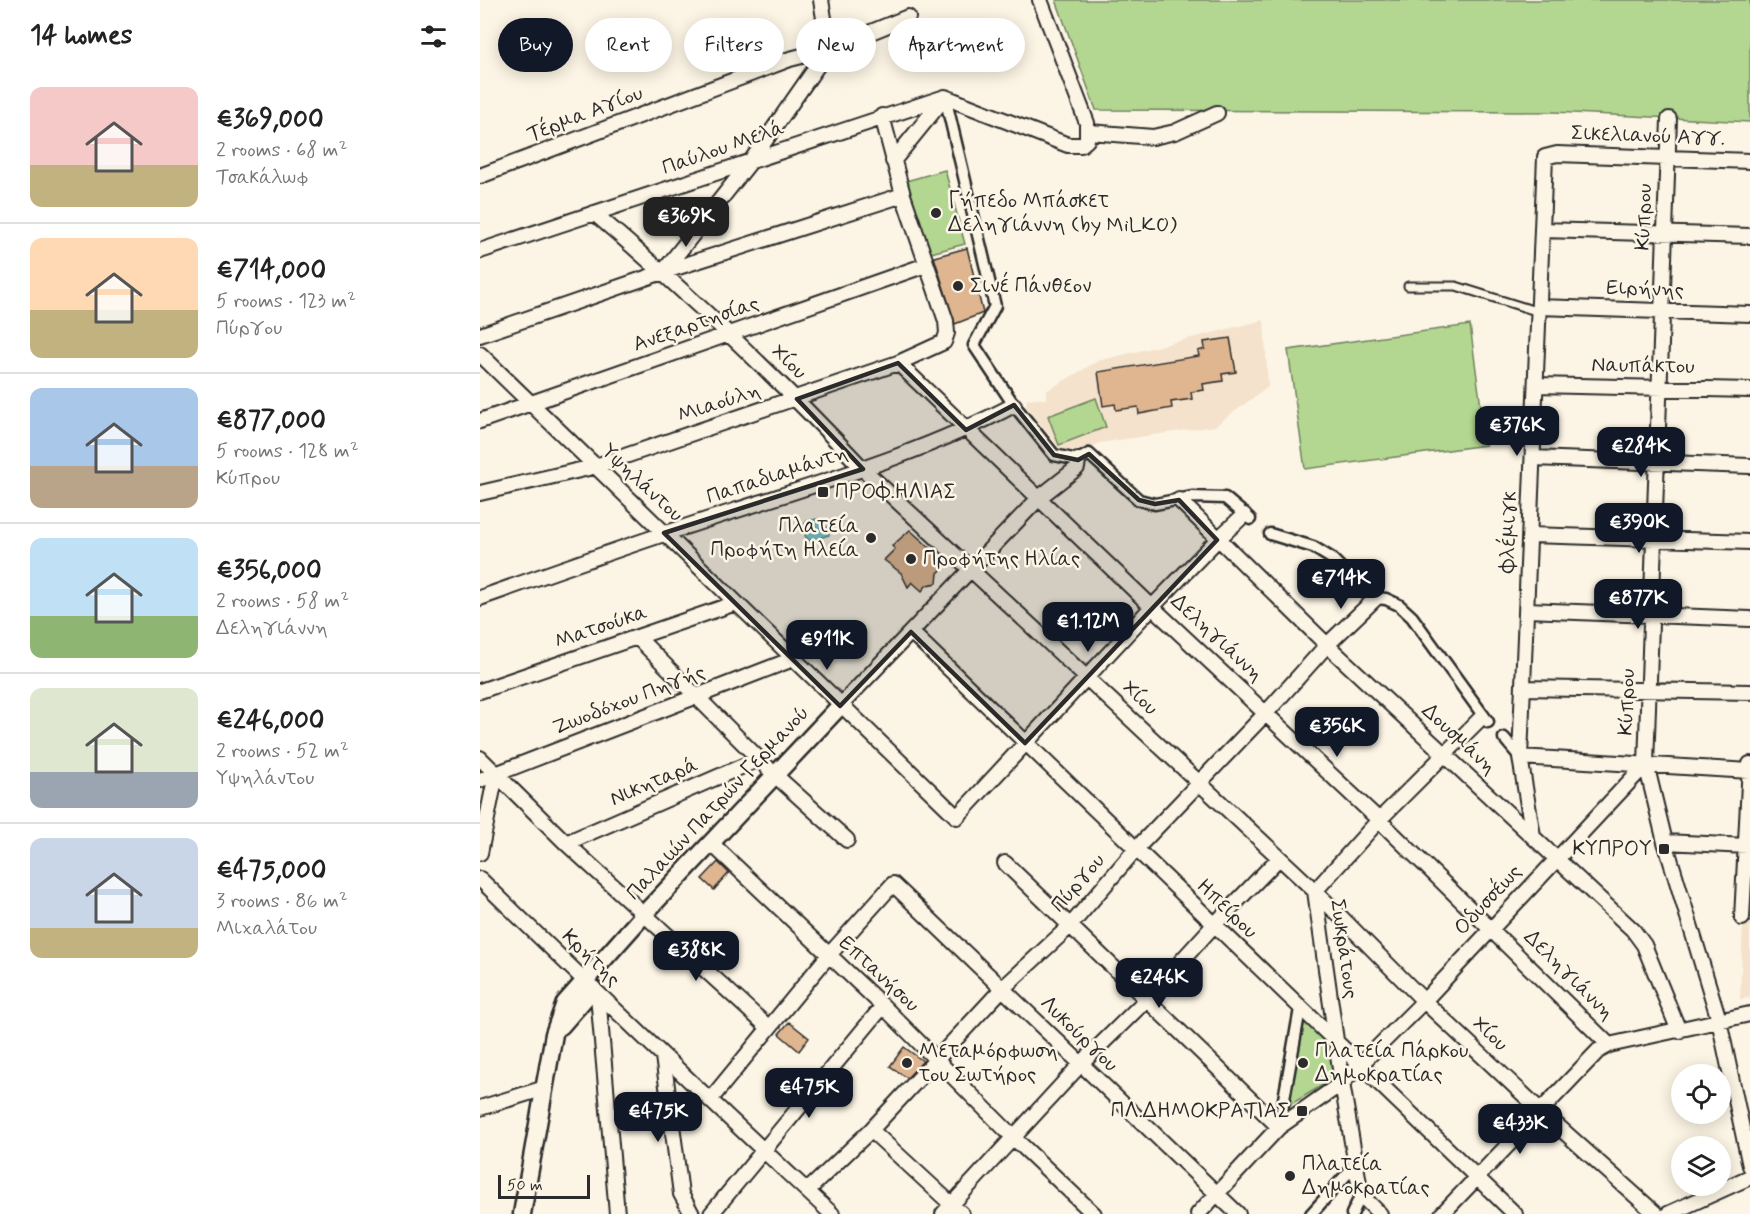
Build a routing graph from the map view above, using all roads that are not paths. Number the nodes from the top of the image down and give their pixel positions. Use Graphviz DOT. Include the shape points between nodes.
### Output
graph roads {
  1 [pos="821,0"];
  2 [pos="1040,0"];
  3 [pos="908,17"];
  4 [pos="824,18"];
  5 [pos="876,30"];
  6 [pos="796,58"];
  7 [pos="814,72"];
  8 [pos="945,97"];
  9 [pos="1217,113"];
  10 [pos="882,116"];
  11 [pos="1669,119"];
  12 [pos="1089,132"];
  13 [pos="1545,157"];
  14 [pos="1667,157"];
  15 [pos="751,161"];
  16 [pos="893,161"];
  17 [pos="1750,161"];
  18 [pos="480,176"];
  19 [pos="903,195"];
  20 [pos="594,213"];
  21 [pos="1542,230"];
  22 [pos="1664,234"];
  23 [pos="1750,236"];
  24 [pos="480,251"];
  25 [pos="926,265"];
  26 [pos="663,272"];
  27 [pos="1408,285"];
  28 [pos="1539,309"];
  29 [pos="1662,311"];
  30 [pos="1750,314"];
  31 [pos="480,335"];
  32 [pos="731,335"];
  33 [pos="480,354"];
  34 [pos="898,363"];
  35 [pos="1536,385"];
  36 [pos="1659,388"];
  37 [pos="1750,390"];
  38 [pos="797,399"];
  39 [pos="530,405"];
  40 [pos="1014,405"];
  41 [pos="480,421"];
  42 [pos="966,430"];
  43 [pos="1533,458"];
  44 [pos="1078,460"];
  45 [pos="1657,463"];
  46 [pos="1750,466"];
  47 [pos="593,467"];
  48 [pos="863,469"];
  49 [pos="480,493"];
  50 [pos="1040,498"];
  51 [pos="1179,500"];
  52 [pos="1247,517"];
  53 [pos="664,533"];
  54 [pos="1270,534"];
  55 [pos="1530,535"];
  56 [pos="1654,539"];
  57 [pos="1217,540"];
  58 [pos="1750,542"];
  59 [pos="972,569"];
  60 [pos="480,598"];
  61 [pos="1376,598"];
  62 [pos="736,603"];
  63 [pos="1152,607"];
  64 [pos="1527,610"];
  65 [pos="1651,615"];
  66 [pos="1750,619"];
  67 [pos="911,632"];
  68 [pos="637,638"];
  69 [pos="1327,645"];
  70 [pos="793,659"];
  71 [pos="1087,677"];
  72 [pos="1523,688"];
  73 [pos="1649,690"];
  74 [pos="480,691"];
  75 [pos="1750,692"];
  76 [pos="695,697"];
  77 [pos="840,706"];
  78 [pos="1266,713"];
  79 [pos="1485,719"];
  80 [pos="1504,738"];
  81 [pos="1025,743"];
  82 [pos="1444,753"];
  83 [pos="1521,757"];
  84 [pos="480,758"];
  85 [pos="759,759"];
  86 [pos="1750,762"];
  87 [pos="1646,764"];
  88 [pos="1750,771"];
  89 [pos="496,774"];
  90 [pos="776,776"];
  91 [pos="480,780"];
  92 [pos="1199,782"];
  93 [pos="1379,819"];
  94 [pos="1533,836"];
  95 [pos="847,840"];
  96 [pos="1665,842"];
  97 [pos="566,843"];
  98 [pos="711,843"];
  99 [pos="1747,846"];
  100 [pos="1135,849"];
  101 [pos="480,853"];
  102 [pos="1279,858"];
  103 [pos="1556,859"];
  104 [pos="1005,863"];
  105 [pos="480,879"];
  106 [pos="1315,891"];
  107 [pos="645,913"];
  108 [pos="1742,918"];
  109 [pos="1214,925"];
  110 [pos="1070,926"];
  111 [pos="1491,927"];
  112 [pos="828,956"];
  113 [pos="592,988"];
  114 [pos="1002,989"];
  115 [pos="1147,999"];
  116 [pos="1424,1001"];
  117 [pos="884,1006"];
  118 [pos="1300,1009"];
  119 [pos="1750,1014"];
  120 [pos="1719,1020"];
  121 [pos="769,1028"];
  122 [pos="1679,1031"];
  123 [pos="1336,1043"];
  124 [pos="1609,1045"];
  125 [pos="663,1056"];
  126 [pos="938,1058"];
  127 [pos="1360,1064"];
  128 [pos="1080,1065"];
  129 [pos="1342,1083"];
  130 [pos="545,1088"];
  131 [pos="710,1100"];
  132 [pos="480,1108"];
  133 [pos="1541,1111"];
  134 [pos="1280,1127"];
  135 [pos="871,1130"];
  136 [pos="1015,1139"];
  137 [pos="764,1148"];
  138 [pos="1356,1164"];
  139 [pos="1750,1166"];
  140 [pos="1750,1177"];
  141 [pos="1477,1178"];
  142 [pos="807,1191"];
  143 [pos="1216,1194"];
  144 [pos="1361,1195"];
  145 [pos="953,1211"];
  146 [pos="522,1214"];
  147 [pos="617,1214"];
  148 [pos="692,1214"];
  149 [pos="711,1214"];
  150 [pos="832,1214"];
  151 [pos="1095,1214"];
  152 [pos="1198,1214"];
  153 [pos="1238,1214"];
  154 [pos="1311,1214"];
  155 [pos="1352,1214"];
  156 [pos="1380,1214"];
  157 [pos="1442,1214"];
  158 [pos="1515,1214"];
  159 [pos="1656,1214"];
  160 [pos="1668,1214"];
  1 -- 4 [label="street"];
  2 -- 12 [label="street"];
  3 -- 5 [label="street, Τέρμα Αγίου"];
  6 -- 18 [label="street, Τέρμα Αγίου"];
  7 -- 15 [label="street"];
  8 -- 10 [label="street, Παύλου Μελά"];
  8 -- 12 [label="street" via="1068,145 1081,145"];
  8 -- 16 [label="street"];
  8 -- 40 [label="street" via="995,306 974,345"];
  9 -- 12 [label="street" via="1154,137"];
  10 -- 15 [label="street, Παύλου Μελά"];
  10 -- 16 [label="street"];
  11 -- 14 [label="street, Κύπρου"];
  13 -- 14 [label="street, Σικελιανού Αγγ."];
  13 -- 21 [label="street, Φλέμιγκ"];
  14 -- 17 [label="street, Σικελιανού Αγγ."];
  14 -- 22 [label="street, Κύπρου"];
  15 -- 20 [label="street, Παύλου Μελά"];
  15 -- 26 [label="street"];
  16 -- 19 [label="street"];
  19 -- 25 [label="street"];
  19 -- 26 [label="street"];
  20 -- 24 [label="street, Παύλου Μελά"];
  20 -- 26 [label="street, Χίου"];
  21 -- 22 [label="street"];
  21 -- 28 [label="street, Φλέμιγκ"];
  22 -- 23 [label="street"];
  22 -- 29 [label="street, Κύπρου"];
  25 -- 32 [label="street, Ανεξαρτησίας"];
  25 -- 34 [label="street, Μιαούλη" via="947,333 944,342"];
  26 -- 31 [label="street"];
  26 -- 32 [label="street, Χίου"];
  27 -- 28 [label="lane" via="1456,286"];
  28 -- 29 [label="street, Ειρήνης"];
  28 -- 35 [label="street, Φλέμιγκ"];
  29 -- 30 [label="street, Ειρήνης"];
  29 -- 36 [label="street, Κύπρου"];
  32 -- 38 [label="street, Χίου"];
  32 -- 39 [label="street, Ανεξαρτησίας"];
  33 -- 39 [label="street, Υψηλάντου"];
  34 -- 38 [label="street, Μιαούλη"];
  34 -- 42 [label="street, Δεληγιάννη"];
  35 -- 36 [label="street, Ναυπάκτου"];
  35 -- 43 [label="street, Φλέμιγκ"];
  36 -- 37 [label="street, Ναυπάκτου"];
  36 -- 45 [label="street, Κύπρου"];
  38 -- 47 [label="street, Μιαούλη"];
  38 -- 48 [label="street, Χίου"];
  39 -- 41 [label="street, Ανεξαρτησίας"];
  39 -- 47 [label="street, Υψηλάντου"];
  40 -- 42 [label="street, Παπαδιαμάντη"];
  40 -- 44 [label="street" via="1054,455"];
  42 -- 48 [label="street, Παπαδιαμάντη"];
  42 -- 50 [label="street, Δεληγιάννη"];
  43 -- 45 [label="street"];
  43 -- 55 [label="street, Φλέμιγκ"];
  44 -- 50 [label="street, Παλαιών Πατρών Γερμανού" via="1077,468"];
  44 -- 51 [label="street" via="1089,454 1139,500 1155,504"];
  45 -- 46 [label="street"];
  45 -- 56 [label="street, Κύπρου"];
  47 -- 49 [label="street, Μιαούλη"];
  47 -- 53 [label="street, Υψηλάντου"];
  48 -- 53 [label="street, Παπαδιαμάντη"];
  48 -- 59 [label="street, Χίου"];
  50 -- 59 [label="street, Παλαιών Πατρών Γερμανού"];
  50 -- 63 [label="street, Δεληγιάννη"];
  51 -- 52 [label="street" via="1225,498"];
  51 -- 57 [label="street, Δουσμάνη"];
  52 -- 57 [label="street"];
  53 -- 60 [label="street, Παπαδιαμάντη"];
  53 -- 62 [label="street, Υψηλάντου"];
  54 -- 61 [label="street" via="1313,547"];
  55 -- 56 [label="street"];
  55 -- 64 [label="street, Φλέμιγκ"];
  56 -- 58 [label="street"];
  56 -- 65 [label="street, Κύπρου"];
  57 -- 63 [label="street"];
  57 -- 69 [label="street, Δουσμάνη"];
  59 -- 67 [label="street, Παλαιών Πατρών Γερμανού"];
  59 -- 71 [label="street, Χίου"];
  61 -- 69 [label="street, Πύργου"];
  61 -- 79 [label="street" via="1399,605 1412,617"];
  62 -- 68 [label="street, Ματσούκα"];
  62 -- 70 [label="street, Υψηλάντου"];
  63 -- 71 [label="street"];
  63 -- 78 [label="street, Δεληγιάννη"];
  64 -- 65 [label="street"];
  64 -- 72 [label="street, Φλέμιγκ"];
  65 -- 66 [label="street"];
  65 -- 73 [label="street, Κύπρου"];
  67 -- 77 [label="street, Παλαιών Πατρών Γερμανού"];
  67 -- 81 [label="street, Ηπείρου"];
  68 -- 74 [label="street, Ματσούκα"];
  68 -- 76 [label="street"];
  69 -- 78 [label="street, Πύργου"];
  69 -- 82 [label="street, Δουσμάνη"];
  70 -- 76 [label="street, Ζωοδόχου Πηγής"];
  70 -- 77 [label="street, Υψηλάντου"];
  71 -- 81 [label="street"];
  71 -- 92 [label="street, Χίου"];
  72 -- 73 [label="street"];
  72 -- 83 [label="street, Φλέμιγκ"];
  73 -- 75 [label="street"];
  73 -- 87 [label="street, Κύπρου"];
  76 -- 85 [label="street"];
  76 -- 89 [label="street, Ζωοδόχου Πηγής"];
  77 -- 81 [label="street, Υψηλάντου" via="957,818"];
  77 -- 90 [label="street, Παλαιών Πατρών Γερμανού"];
  78 -- 92 [label="street, Πύργου"];
  78 -- 93 [label="street, Δεληγιάννη"];
  79 -- 82 [label="street, Σωκράτους"];
  80 -- 83 [label="street"];
  81 -- 100 [label="street, Ηπείρου"];
  82 -- 93 [label="street, Σωκράτους"];
  82 -- 94 [label="street, Δουσμάνη"];
  83 -- 87 [label="street"];
  83 -- 94 [label="street, Φλέμιγκ"];
  84 -- 89 [label="street"];
  85 -- 90 [label="street"];
  85 -- 97 [label="street, Νικηταρά"];
  86 -- 88 [label="street"];
  87 -- 88 [label="street"];
  87 -- 96 [label="street, Κύπρου"];
  87 -- 103 [label="street, Οδυσσέως"];
  88 -- 99 [label="street"];
  89 -- 91 [label="street, Ζωοδόχου Πηγής"];
  89 -- 97 [label="street"];
  89 -- 101 [label="street"];
  90 -- 95 [label="street"];
  90 -- 98 [label="street, Παλαιών Πατρών Γερμανού"];
  92 -- 100 [label="street, Πύργου"];
  92 -- 102 [label="street, Χίου"];
  93 -- 106 [label="street, Σωκράτους"];
  93 -- 111 [label="street, Δεληγιάννη"];
  94 -- 103 [label="street, Δουσμάνη"];
  96 -- 99 [label="street"];
  96 -- 120 [label="street, Κύπρου"];
  97 -- 107 [label="street"];
  98 -- 107 [label="street, Παλαιών Πατρών Γερμανού"];
  98 -- 112 [label="street, Επτανήσου"];
  99 -- 108 [label="street"];
  100 -- 109 [label="street, Ηπείρου"];
  100 -- 110 [label="street, Πύργου"];
  102 -- 106 [label="street, Χίου"];
  102 -- 109 [label="street"];
  103 -- 111 [label="street, Οδυσσέως"];
  103 -- 122 [label="street, Δουσμάνη" via="1633,930 1644,945"];
  104 -- 110 [label="street"];
  105 -- 113 [label="street, Κρήτης"];
  106 -- 116 [label="street, Χίου"];
  106 -- 123 [label="street, Σωκράτους"];
  107 -- 113 [label="street, Παλαιών Πατρών Γερμανού"];
  107 -- 121 [label="street"];
  109 -- 115 [label="street"];
  109 -- 118 [label="street, Ηπείρου"];
  110 -- 114 [label="street, Πύργου"];
  110 -- 115 [label="street"];
  111 -- 116 [label="street, Οδυσσέως"];
  111 -- 124 [label="street, Δεληγιάννη"];
  112 -- 114 [label="street, Λυκούργου" via="893,884"];
  112 -- 117 [label="street, Επτανήσου"];
  112 -- 121 [label="street"];
  113 -- 125 [label="street, Κρήτης"];
  113 -- 130 [label="street, Παλαιών Πατρών Γερμανού" via="565,1003 554,1034"];
  113 -- 147 [label="street"];
  114 -- 126 [label="street, Πύργου"];
  114 -- 128 [label="street, Λυκούργου"];
  115 -- 128 [label="street"];
  115 -- 134 [label="street"];
  116 -- 127 [label="street, Οδυσσέως"];
  116 -- 133 [label="street, Χίου"];
  117 -- 126 [label="street, Επτανήσου"];
  117 -- 137 [label="street"];
  118 -- 123 [label="street, Ηπείρου"];
  118 -- 134 [label="street"];
  119 -- 120 [label="street"];
  120 -- 122 [label="street"];
  120 -- 139 [label="street, Κύπρου"];
  121 -- 131 [label="street"];
  122 -- 124 [label="street"];
  123 -- 127 [label="street, Ηπείρου"];
  123 -- 129 [label="street, Σωκράτους"];
  124 -- 133 [label="street" via="1598,1051"];
  125 -- 131 [label="street, Κρήτης"];
  125 -- 148 [label="street" via="681,1194"];
  126 -- 135 [label="street, Πύργου"];
  126 -- 136 [label="street, Επτανήσου"];
  127 -- 129 [label="street, Οδυσσέως"];
  127 -- 141 [label="street, Ηπείρου"];
  128 -- 136 [label="street"];
  128 -- 143 [label="street, Λυκούργου"];
  129 -- 134 [label="street, Οδυσσέως"];
  129 -- 138 [label="street, Σωκράτους"];
  130 -- 132 [label="street"];
  130 -- 146 [label="street, Παλαιών Πατρών Γερμανού"];
  131 -- 137 [label="street, Κρήτης"];
  133 -- 141 [label="street"];
  133 -- 159 [label="street, Χίου"];
  134 -- 143 [label="street, Οδυσσέως"];
  135 -- 142 [label="street, Πύργου"];
  135 -- 145 [label="street"];
  136 -- 145 [label="street"];
  136 -- 151 [label="street, Επτανήσου"];
  137 -- 142 [label="street, Κρήτης"];
  137 -- 149 [label="street"];
  138 -- 144 [label="street, Σωκράτους"];
  138 -- 154 [label="street"];
  140 -- 160 [label="street"];
  141 -- 157 [label="street"];
  141 -- 158 [label="street, Ηπείρου"];
  142 -- 150 [label="street, Κρήτης"];
  143 -- 152 [label="street, Οδυσσέως"];
  143 -- 153 [label="street, Λυκούργου"];
  144 -- 155 [label="street"];
  144 -- 156 [label="street"];
}
